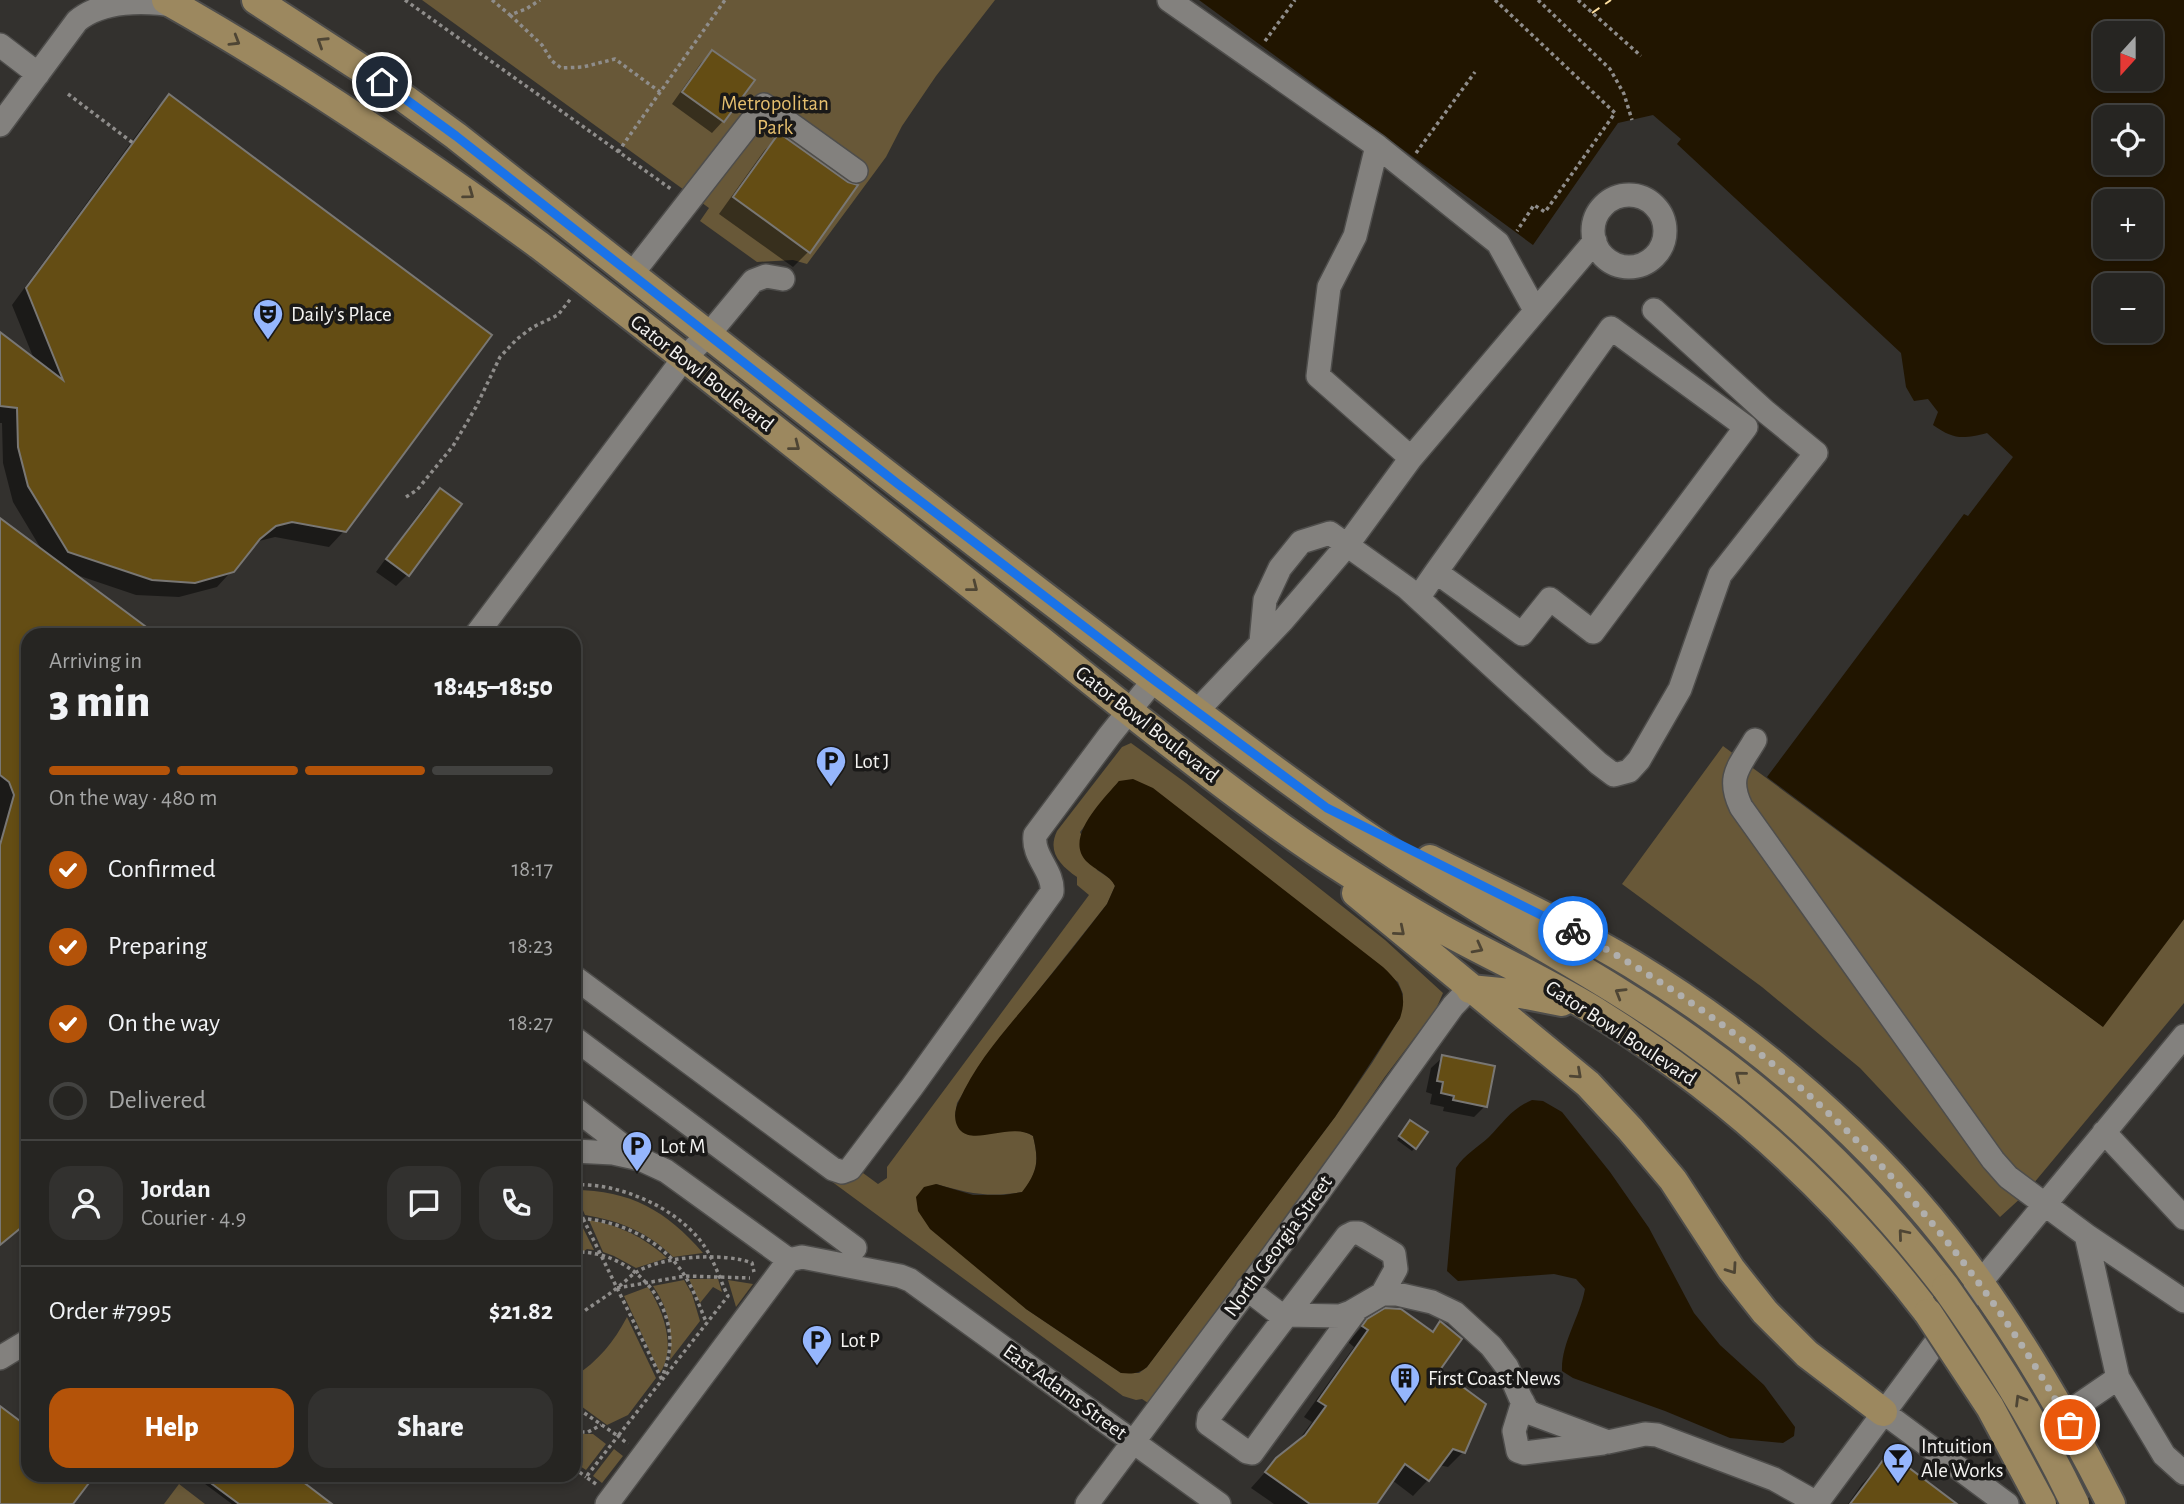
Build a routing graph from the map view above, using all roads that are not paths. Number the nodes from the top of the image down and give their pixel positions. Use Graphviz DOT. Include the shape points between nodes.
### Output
graph roads {
  1 [pos="256,0"];
  2 [pos="1169,0"];
  3 [pos="168,2"];
  4 [pos="77,11"];
  5 [pos="0,46"];
  6 [pos="38,74"];
  7 [pos="0,125"];
  8 [pos="1377,146"];
  9 [pos="856,171"];
  10 [pos="1595,241"];
  11 [pos="632,274"];
  12 [pos="783,279"];
  13 [pos="1535,310"];
  14 [pos="1654,310"];
  15 [pos="709,334"];
  16 [pos="684,358"];
  17 [pos="1411,458"];
  18 [pos="1348,544"];
  19 [pos="1436,572"];
  20 [pos="1418,598"];
  21 [pos="481,628"];
  22 [pos="1261,642"];
  23 [pos="1154,680"];
  24 [pos="1129,711"];
  25 [pos="1196,712"];
  26 [pos="1755,740"];
  27 [pos="1254,808"];
  28 [pos="1327,808"];
  29 [pos="581,982"];
  30 [pos="1470,988"];
  31 [pos="1601,1015"];
  32 [pos="2184,1036"];
  33 [pos="581,1043"];
  34 [pos="581,1113"];
  35 [pos="2104,1132"];
  36 [pos="581,1151"];
  37 [pos="640,1159"];
  38 [pos="2045,1206"];
  39 [pos="2184,1218"];
  40 [pos="2086,1235"];
  41 [pos="855,1248"];
  42 [pos="789,1260"];
  43 [pos="1980,1283"];
  44 [pos="1247,1289"];
  45 [pos="1382,1294"];
  46 [pos="2184,1301"];
  47 [pos="1357,1309"];
  48 [pos="1285,1315"];
  49 [pos="21,1344"];
  50 [pos="0,1358"];
  51 [pos="2118,1378"];
  52 [pos="1523,1402"];
  53 [pos="1883,1412"];
  54 [pos="2064,1415"];
  55 [pos="1133,1442"];
  56 [pos="1608,1442"];
  57 [pos="2184,1473"];
  58 [pos="603,1495"];
  59 [pos="1816,1503"];
  60 [pos="1087,1504"];
  61 [pos="1219,1504"];
  62 [pos="2007,1504"];
  63 [pos="2042,1504"];
  64 [pos="2075,1504"];
  65 [pos="2111,1504"];
  11 -- 1 [label="main road, Gator Bowl Boulevard, one-way" via="403,97"];
  2 -- 8 [label="street"];
  3 -- 4 [label="street" via="119,1 85,14"];
  3 -- 16 [label="main road, Gator Bowl Boulevard, one-way" via="299,80 444,176"];
  4 -- 6 [label="street"];
  5 -- 6 [label="street"];
  6 -- 7 [label="street"];
  8 -- 13 [label="street" via="1498,243"];
  8 -- 17 [label="street" via="1355,236 1329,287 1318,376"];
  9 -- 11 [label="street" via="764,105"];
  10 -- 13 [label="street"];
  11 -- 15 [label="main road, Gator Bowl Boulevard"];
  12 -- 15 [label="street" via="766,276 753,281"];
  13 -- 17 [label="street"];
  14 -- 20 [label="street" via="1816,453 1720,575 1680,689 1639,760 1629,771 1614,775"];
  15 -- 16 [label="street"];
  15 -- 23 [label="main road, Gator Bowl Boulevard"];
  16 -- 21 [label="street"];
  16 -- 24 [label="main road, Gator Bowl Boulevard, one-way"];
  17 -- 18 [label="street"];
  18 -- 20 [label="street"];
  18 -- 22 [label="street"];
  18 -- 22 [label="street" via="1330,533 1301,542 1280,568 1265,600"];
  19 -- 19 [label="street" via="1611,328 1745,427 1592,632 1550,599 1522,634"];
  19 -- 20 [label="street"];
  22 -- 25 [label="street"];
  23 -- 24 [label="street"];
  23 -- 25 [label="main road, Gator Bowl Boulevard"];
  24 -- 27 [label="main road, Gator Bowl Boulevard"];
  24 -- 29 [label="street" via="1035,835 1036,851 1053,884 1052,892 850,1169 832,1169"];
  25 -- 28 [label="main road, Gator Bowl Boulevard"];
  26 -- 38 [label="street" via="1735,773 1733,784 1741,807 1993,1160"];
  27 -- 30 [label="main road, one-way"];
  27 -- 31 [label="main road, Gator Bowl Boulevard, one-way" via="1377,890"];
  28 -- 43 [label="main road" via="1579,934 1721,1024 1792,1080 1871,1154"];
  64 -- 28 [label="main road, Gator Bowl Boulevard, one-way, bridge" via="2018,1396 1945,1288 1896,1226 1793,1121 1736,1073 1636,1002 1448,890"];
  30 -- 31 [label="main road" via="1548,999"];
  30 -- 44 [label="street, North Georgia Street"];
  30 -- 53 [label="main road, one-way" via="1602,1099 1672,1180 1765,1312 1807,1354"];
  31 -- 63 [label="main road, Gator Bowl Boulevard, bridge" via="1691,1076 1776,1145 1880,1251 1990,1407"];
  32 -- 35 [label="street"];
  33 -- 41 [label="street"];
  34 -- 37 [label="street"];
  35 -- 38 [label="street"];
  35 -- 39 [label="street"];
  36 -- 37 [label="street"];
  37 -- 42 [label="street" via="688,1185"];
  38 -- 40 [label="street"];
  38 -- 43 [label="street"];
  40 -- 46 [label="street"];
  40 -- 51 [label="street"];
  42 -- 55 [label="street, East Adams Street" via="816,1258 910,1280"];
  42 -- 58 [label="street"];
  43 -- 53 [label="street"];
  43 -- 54 [label="main road"];
  44 -- 48 [label="street"];
  44 -- 55 [label="street, North Georgia Street"];
  45 -- 47 [label="street"];
  45 -- 48 [label="street" via="1396,1269 1394,1254 1353,1233"];
  45 -- 52 [label="street" via="1432,1302 1455,1313 1491,1346"];
  47 -- 48 [label="street" via="1340,1316"];
  47 -- 48 [label="street" via="1252,1453 1247,1452 1208,1424 1209,1418"];
  49 -- 50 [label="street"];
  51 -- 54 [label="street"];
  51 -- 57 [label="street" via="2164,1455"];
  52 -- 56 [label="street" via="1532,1414"];
  52 -- 56 [label="street" via="1514,1432 1518,1451"];
  53 -- 59 [label="street"];
  53 -- 62 [label="street"];
  54 -- 65 [label="main road"];
  55 -- 60 [label="street, North Georgia Street"];
  55 -- 61 [label="street, East Adams Street"];
  56 -- 59 [label="street" via="1657,1434 1774,1479"];
}
